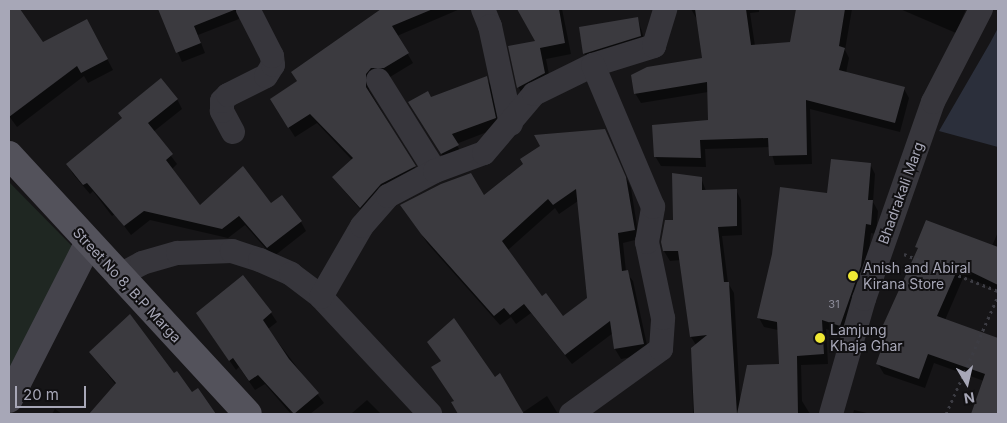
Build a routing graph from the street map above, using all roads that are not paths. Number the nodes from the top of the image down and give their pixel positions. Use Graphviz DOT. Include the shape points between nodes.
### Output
graph roads {
  1 [pos="248,9"];
  2 [pos="483,9"];
  3 [pos="665,9"];
  4 [pos="981,9"];
  5 [pos="594,65"];
  6 [pos="378,80"];
  7 [pos="511,124"];
  8 [pos="233,132"];
  9 [pos="9,155"];
  10 [pos="435,172"];
  11 [pos="88,244"];
  12 [pos="118,276"];
  13 [pos="321,297"];
  14 [pos="9,399"];
  15 [pos="248,414"];
  16 [pos="430,414"];
  17 [pos="571,414"];
  18 [pos="831,414"];
  1 -- 8 [label="street" via="272,56 273,65 266,76 222,101 222,111"];
  2 -- 7 [label="street" via="490,26"];
  3 -- 5 [label="street" via="654,46"];
  4 -- 18 [label="street, Bhadrakali Marg" via="933,102 882,247"];
  5 -- 7 [label="street" via="534,94"];
  5 -- 17 [label="street" via="653,207 647,242 663,318 661,349"];
  6 -- 10 [label="street"];
  7 -- 10 [label="street" via="484,153"];
  9 -- 11 [label="main road, Street No 8, B.P Marga"];
  10 -- 13 [label="street" via="388,196 362,226"];
  11 -- 12 [label="main road, Street No 8, B.P Marga"];
  11 -- 14 [label="street"];
  12 -- 13 [label="street" via="142,263 178,253 232,251 291,274"];
  12 -- 15 [label="main road, Street No 8, B.P Marga"];
  13 -- 16 [label="street"];
}
